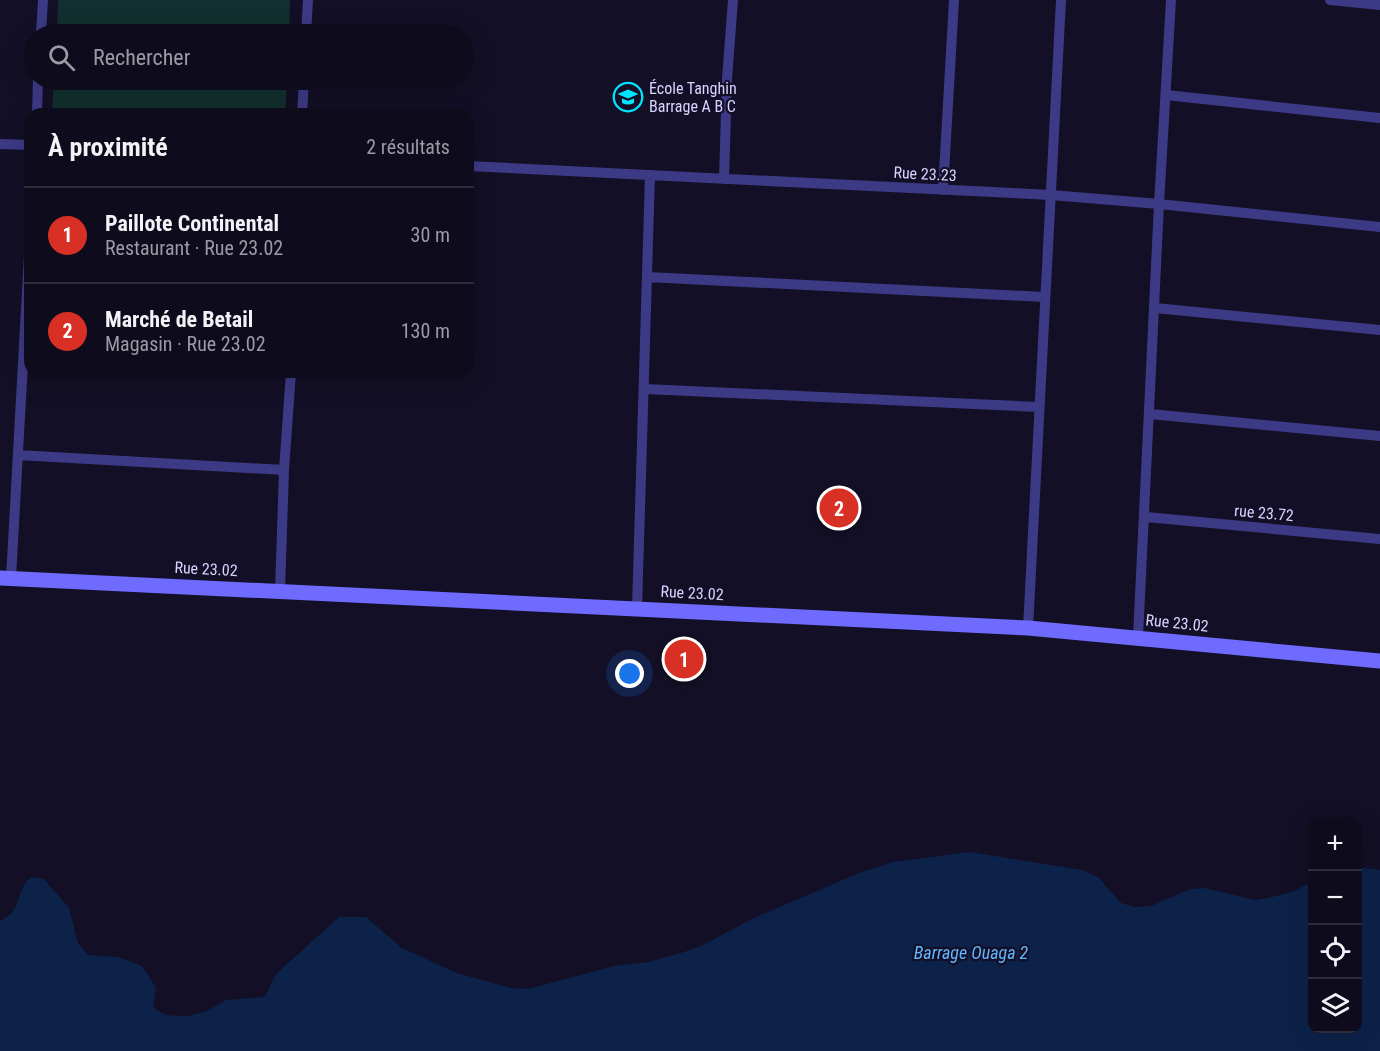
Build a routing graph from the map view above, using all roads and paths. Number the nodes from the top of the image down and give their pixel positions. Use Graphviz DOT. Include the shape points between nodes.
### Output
graph roads {
  1 [pos="43,0"];
  2 [pos="308,0"];
  3 [pos="733,0"];
  4 [pos="954,0"];
  5 [pos="1061,0"];
  6 [pos="1172,0"];
  7 [pos="1330,0"];
  8 [pos="1380,5"];
  9 [pos="42,24"];
  10 [pos="307,24"];
  11 [pos="38,90"];
  12 [pos="303,90"];
  13 [pos="1166,95"];
  14 [pos="37,108"];
  15 [pos="302,108"];
  16 [pos="1380,118"];
  17 [pos="0,144"];
  18 [pos="24,145"];
  19 [pos="474,166"];
  20 [pos="650,175"];
  21 [pos="724,179"];
  22 [pos="943,190"];
  23 [pos="1051,195"];
  24 [pos="1159,204"];
  25 [pos="1380,227"];
  26 [pos="647,277"];
  27 [pos="1046,297"];
  28 [pos="1155,308"];
  29 [pos="1380,330"];
  30 [pos="25,378"];
  31 [pos="291,378"];
  32 [pos="645,389"];
  33 [pos="1039,406"];
  34 [pos="1150,414"];
  35 [pos="1380,436"];
  36 [pos="18,454"];
  37 [pos="284,470"];
  38 [pos="1146,517"];
  39 [pos="1380,539"];
  40 [pos="6,578"];
  41 [pos="280,591"];
  42 [pos="637,608"];
  43 [pos="1028,628"];
  44 [pos="1138,638"];
  45 [pos="1380,662"];
  1 -- 9 [label="street"];
  2 -- 10 [label="street"];
  3 -- 21 [label="street"];
  4 -- 22 [label="street"];
  5 -- 23 [label="street"];
  6 -- 13 [label="street"];
  7 -- 8 [label="street"];
  11 -- 14 [label="street"];
  12 -- 15 [label="street"];
  13 -- 16 [label="street"];
  13 -- 24 [label="street"];
  17 -- 18 [label="street"];
  19 -- 20 [label="street, Rue 23.23"];
  20 -- 21 [label="street, Rue 23.23"];
  20 -- 26 [label="street"];
  21 -- 22 [label="street, Rue 23.23"];
  22 -- 23 [label="street, Rue 23.23"];
  23 -- 24 [label="street, Rue 23.23"];
  23 -- 27 [label="street"];
  24 -- 25 [label="street, Rue 23.23"];
  24 -- 28 [label="street"];
  26 -- 27 [label="street"];
  26 -- 32 [label="street"];
  27 -- 33 [label="street"];
  28 -- 29 [label="street"];
  28 -- 34 [label="street"];
  30 -- 36 [label="street"];
  31 -- 37 [label="street"];
  32 -- 33 [label="street"];
  32 -- 42 [label="street"];
  33 -- 43 [label="street"];
  34 -- 35 [label="street"];
  34 -- 38 [label="street"];
  36 -- 37 [label="street"];
  36 -- 40 [label="street"];
  37 -- 41 [label="street"];
  38 -- 39 [label="street, rue 23.72"];
  38 -- 44 [label="street"];
  40 -- 41 [label="street, Rue 23.02"];
  41 -- 42 [label="street, Rue 23.02"];
  42 -- 43 [label="street, Rue 23.02"];
  43 -- 44 [label="street, Rue 23.02"];
  44 -- 45 [label="street, Rue 23.02"];
}
